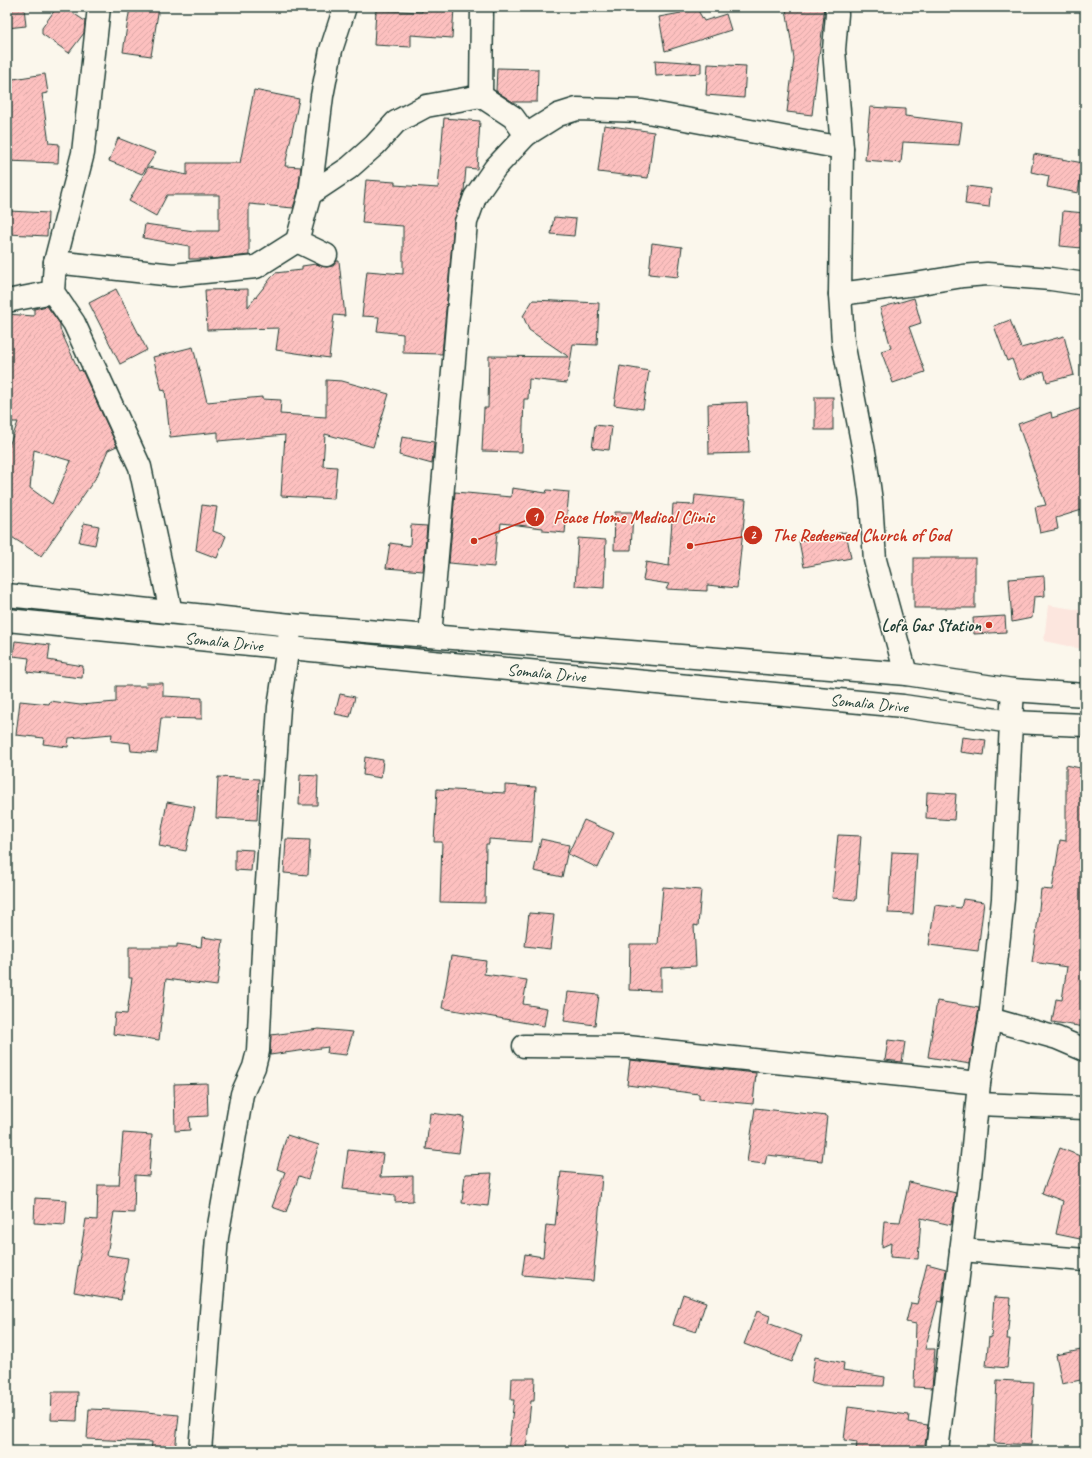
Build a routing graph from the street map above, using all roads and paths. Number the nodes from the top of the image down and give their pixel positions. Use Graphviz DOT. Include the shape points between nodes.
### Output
graph roads {
  1 [pos="99,7"];
  2 [pos="346,7"];
  3 [pos="482,7"];
  4 [pos="836,7"];
  5 [pos="481,96"];
  6 [pos="526,135"];
  7 [pos="842,148"];
  8 [pos="310,194"];
  9 [pos="297,241"];
  10 [pos="326,255"];
  11 [pos="55,262"];
  12 [pos="1085,284"];
  13 [pos="53,292"];
  14 [pos="840,294"];
  15 [pos="7,301"];
  16 [pos="7,595"];
  17 [pos="172,612"];
  18 [pos="7,620"];
  19 [pos="291,624"];
  20 [pos="430,636"];
  21 [pos="288,648"];
  22 [pos="906,674"];
  23 [pos="1013,690"];
  24 [pos="1085,695"];
  25 [pos="1011,722"];
  26 [pos="1085,725"];
  27 [pos="990,1019"];
  28 [pos="524,1046"];
  29 [pos="1085,1050"];
  30 [pos="980,1083"];
  31 [pos="978,1104"];
  32 [pos="1085,1108"];
  33 [pos="960,1250"];
  34 [pos="1085,1260"];
  35 [pos="200,1451"];
  36 [pos="937,1451"];
  1 -- 11 [label="street" via="83,153"];
  2 -- 8 [label="street" via="331,50 322,96"];
  3 -- 5 [label="street"];
  4 -- 7 [label="street" via="834,50"];
  5 -- 6 [label="street" via="512,117"];
  5 -- 8 [label="street" via="426,106 396,122 350,168"];
  6 -- 7 [label="street" via="558,115 577,109 642,111"];
  6 -- 20 [label="street" via="495,168 475,197 466,222"];
  7 -- 14 [label="street"];
  8 -- 9 [label="street"];
  9 -- 10 [label="street"];
  9 -- 11 [label="street" via="256,267 173,275"];
  11 -- 13 [label="street"];
  12 -- 14 [label="street" via="987,274"];
  13 -- 15 [label="street"];
  13 -- 17 [label="street" via="74,323 140,467"];
  14 -- 22 [label="street" via="843,342 872,501 875,560"];
  16 -- 17 [label="street, Somalia Drive"];
  17 -- 19 [label="street, Somalia Drive"];
  18 -- 21 [label="street, Somalia Drive"];
  19 -- 20 [label="street, Somalia Drive"];
  19 -- 21 [label="street"];
  20 -- 22 [label="street, Somalia Drive"];
  21 -- 25 [label="street, Somalia Drive" via="903,706"];
  21 -- 35 [label="street" via="279,707 258,1051 242,1094 218,1237"];
  22 -- 23 [label="street, Somalia Drive"];
  23 -- 24 [label="street, Somalia Drive"];
  23 -- 25 [label="street"];
  25 -- 26 [label="street, Somalia Drive"];
  25 -- 27 [label="street" via="1003,899"];
  27 -- 29 [label="street" via="1057,1038"];
  27 -- 30 [label="street"];
  28 -- 30 [label="street" via="627,1047"];
  30 -- 31 [label="street"];
  31 -- 32 [label="street"];
  31 -- 33 [label="street"];
  33 -- 34 [label="street"];
  33 -- 36 [label="street"];
}
